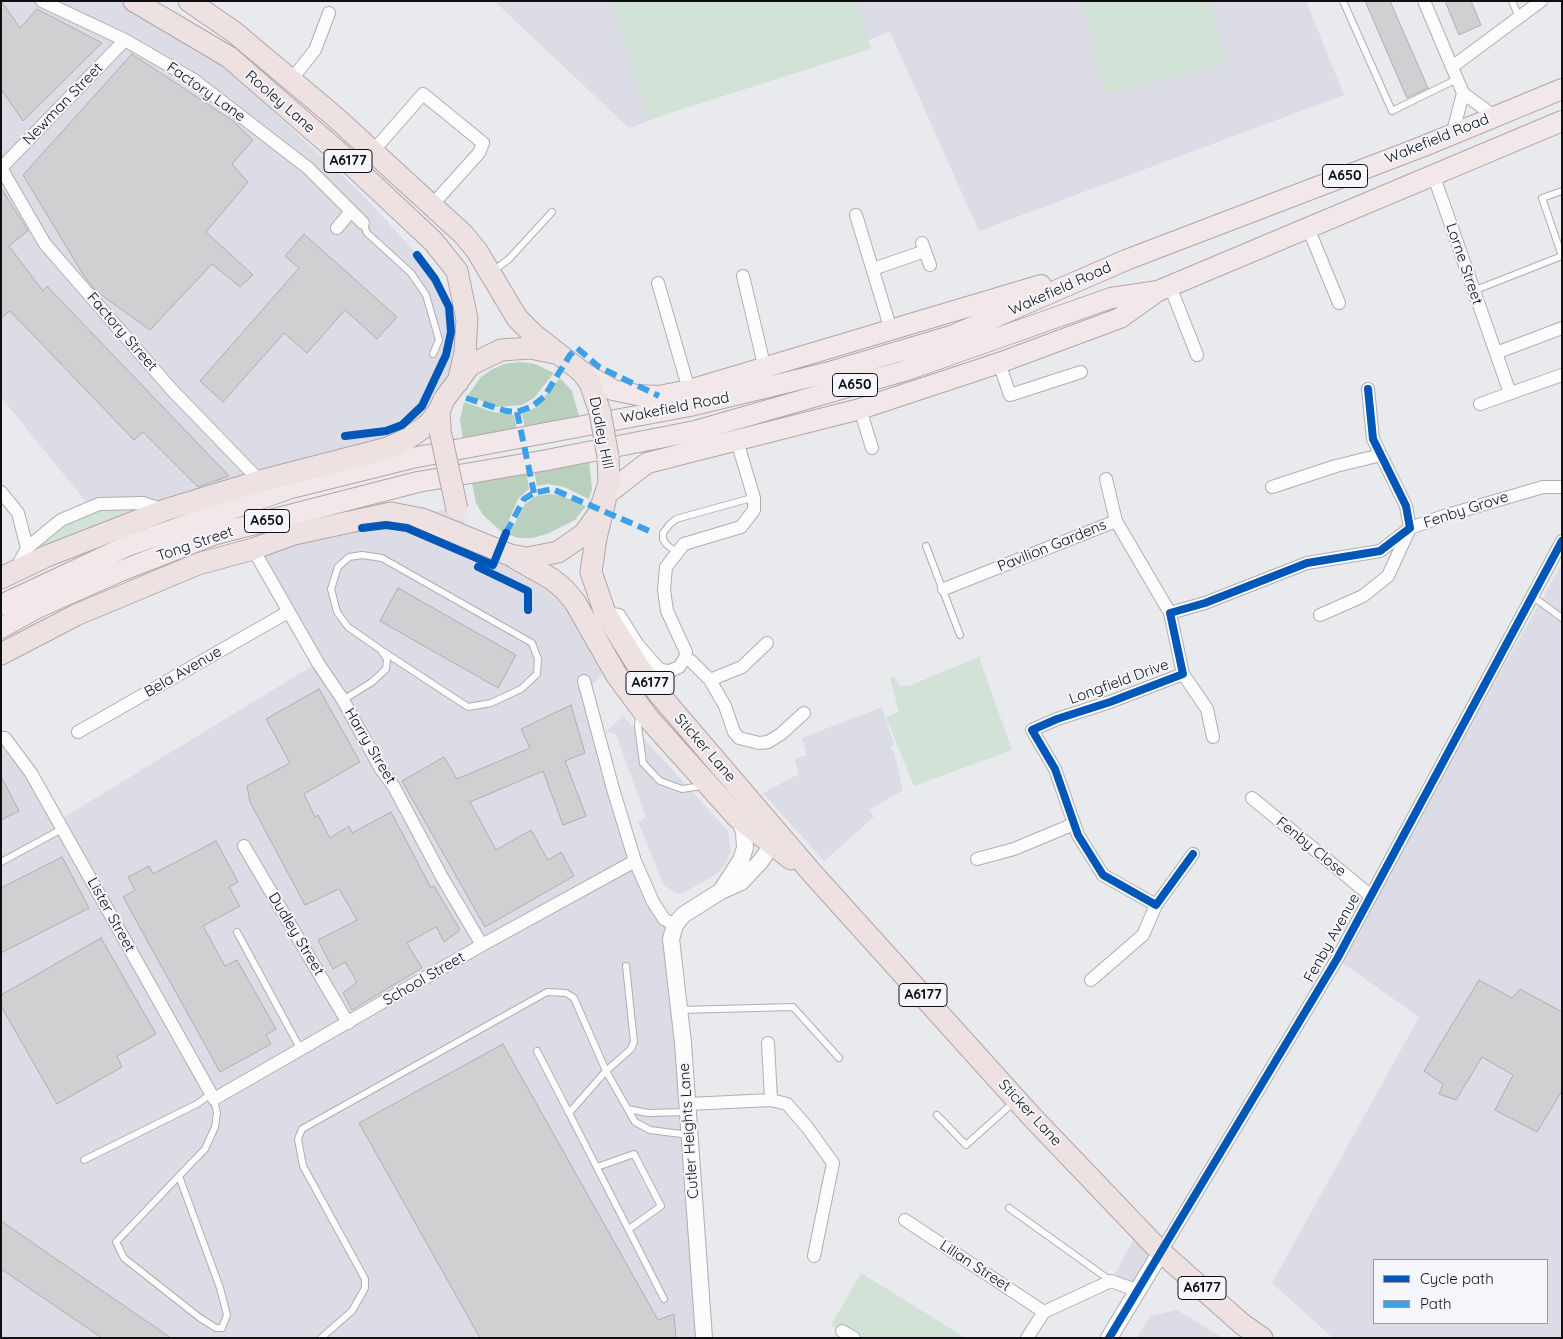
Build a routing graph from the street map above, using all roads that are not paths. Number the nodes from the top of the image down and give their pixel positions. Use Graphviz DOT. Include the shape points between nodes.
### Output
graph roads {
  1 [pos="42,1"];
  2 [pos="134,1"];
  3 [pos="189,1"];
  4 [pos="1343,1"];
  5 [pos="1424,1"];
  6 [pos="1512,1"];
  7 [pos="1542,1"];
  8 [pos="329,13"];
  9 [pos="1520,18"];
  10 [pos="125,40"];
  11 [pos="1454,73"];
  12 [pos="291,80"];
  13 [pos="1562,89"];
  14 [pos="1463,93"];
  15 [pos="1494,116"];
  16 [pos="1562,121"];
  17 [pos="1453,132"];
  18 [pos="374,150"];
  19 [pos="1,168"];
  20 [pos="1434,174"];
  21 [pos="1562,191"];
  22 [pos="433,204"];
  23 [pos="351,211"];
  24 [pos="552,212"];
  25 [pos="856,215"];
  26 [pos="363,222"];
  27 [pos="337,228"];
  28 [pos="1308,228"];
  29 [pos="1126,260"];
  30 [pos="930,265"];
  31 [pos="873,269"];
  32 [pos="490,273"];
  33 [pos="743,276"];
  34 [pos="658,282"];
  35 [pos="1164,288"];
  36 [pos="1473,291"];
  37 [pos="1339,303"];
  38 [pos="1562,328"];
  39 [pos="891,330"];
  40 [pos="1496,353"];
  41 [pos="433,354"];
  42 [pos="560,354"];
  43 [pos="1196,355"];
  44 [pos="999,363"];
  45 [pos="765,369"];
  46 [pos="582,372"];
  47 [pos="1081,372"];
  48 [pos="1562,375"];
  49 [pos="458,382"];
  50 [pos="1368,389"];
  51 [pos="688,390"];
  52 [pos="1510,393"];
  53 [pos="1480,404"];
  54 [pos="860,408"];
  55 [pos="440,421"];
  56 [pos="542,433"];
  57 [pos="738,440"];
  58 [pos="872,448"];
  59 [pos="1381,454"];
  60 [pos="547,460"];
  61 [pos="1106,479"];
  62 [pos="260,481"];
  63 [pos="1272,487"];
  64 [pos="1562,487"];
  65 [pos="1,492"];
  66 [pos="753,493"];
  67 [pos="606,497"];
  68 [pos="165,510"];
  69 [pos="1116,520"];
  70 [pos="1410,528"];
  71 [pos="475,541"];
  72 [pos="1562,541"];
  73 [pos="926,546"];
  74 [pos="28,548"];
  75 [pos="253,549"];
  76 [pos="676,552"];
  77 [pos="510,555"];
  78 [pos="8,575"];
  79 [pos="944,589"];
  80 [pos="1532,596"];
  81 [pos="1,605"];
  82 [pos="288,612"];
  83 [pos="605,613"];
  84 [pos="1170,613"];
  85 [pos="1320,615"];
  86 [pos="1562,618"];
  87 [pos="1,628"];
  88 [pos="960,635"];
  89 [pos="768,643"];
  90 [pos="381,650"];
  91 [pos="1,654"];
  92 [pos="685,658"];
  93 [pos="1183,674"];
  94 [pos="710,680"];
  95 [pos="584,681"];
  96 [pos="343,700"];
  97 [pos="640,708"];
  98 [pos="804,713"];
  99 [pos="78,732"];
  100 [pos="1213,737"];
  101 [pos="1,738"];
  102 [pos="708,785"];
  103 [pos="1252,798"];
  104 [pos="737,817"];
  105 [pos="1074,824"];
  106 [pos="62,829"];
  107 [pos="776,840"];
  108 [pos="244,846"];
  109 [pos="1193,854"];
  110 [pos="977,859"];
  111 [pos="635,861"];
  112 [pos="1,862"];
  113 [pos="721,891"];
  114 [pos="1371,896"];
  115 [pos="1156,905"];
  116 [pos="675,926"];
  117 [pos="237,932"];
  118 [pos="482,945"];
  119 [pos="626,966"];
  120 [pos="1091,980"];
  121 [pos="680,1010"];
  122 [pos="348,1023"];
  123 [pos="768,1043"];
  124 [pos="300,1050"];
  125 [pos="537,1051"];
  126 [pos="838,1058"];
  127 [pos="606,1071"];
  128 [pos="213,1096"];
  129 [pos="1017,1099"];
  130 [pos="771,1100"];
  131 [pos="688,1108"];
  132 [pos="628,1109"];
  133 [pos="569,1113"];
  134 [pos="937,1115"];
  135 [pos="689,1135"];
  136 [pos="84,1160"];
  137 [pos="597,1167"];
  138 [pos="179,1176"];
  139 [pos="1009,1208"];
  140 [pos="905,1220"];
  141 [pos="629,1229"];
  142 [pos="1161,1252"];
  143 [pos="814,1256"];
  144 [pos="1111,1281"];
  145 [pos="1136,1290"];
  146 [pos="664,1299"];
  147 [pos="1044,1312"];
  148 [pos="842,1331"];
  149 [pos="321,1338"];
  150 [pos="704,1338"];
  151 [pos="854,1338"];
  152 [pos="1026,1338"];
  153 [pos="1108,1338"];
  154 [pos="1262,1338"];
  1 -- 10 [label="street, Factory Lane"];
  2 -- 49 [label="highway, Rooley Lane / A6177" via="229,57 433,241 457,271 467,319 465,353"];
  3 -- 12 [label="highway, Rooley Lane / A6177" via="234,32"];
  4 -- 11 [label="lane" via="1392,110"];
  5 -- 11 [label="street"];
  6 -- 9 [label="lane"];
  7 -- 9 [label="street"];
  8 -- 12 [label="street" via="315,50"];
  9 -- 11 [label="street"];
  10 -- 19 [label="street, Newman Street"];
  10 -- 23 [label="street, Factory Lane" via="194,80 308,168"];
  11 -- 14 [label="street"];
  12 -- 18 [label="highway, Rooley Lane / A6177"];
  13 -- 15 [label="main road, Wakefield Road / A650"];
  14 -- 15 [label="street"];
  14 -- 17 [label="street"];
  15 -- 17 [label="main road, Wakefield Road / A650"];
  16 -- 20 [label="main road, Wakefield Road / A650"];
  17 -- 29 [label="main road, Wakefield Road / A650"];
  18 -- 22 [label="highway, Rooley Lane / A6177"];
  18 -- 22 [label="street" via="424,94 482,143 479,153"];
  19 -- 62 [label="street, Factory Street" via="45,244 172,390"];
  20 -- 28 [label="main road, Wakefield Road / A650"];
  20 -- 36 [label="street, Lorne Street"];
  21 -- 36 [label="lane" via="1542,198 1562,256"];
  22 -- 32 [label="highway, Rooley Lane / A6177" via="463,234"];
  23 -- 26 [label="street, Factory Lane"];
  23 -- 27 [label="street"];
  24 -- 32 [label="lane" via="509,259"];
  25 -- 31 [label="street"];
  26 -- 41 [label="lane, Factory Lane" via="367,233 411,273 426,295 438,340"];
  28 -- 35 [label="main road, Wakefield Road / A650"];
  28 -- 37 [label="street"];
  29 -- 39 [label="main road, A650"];
  29 -- 56 [label="main road, Wakefield Road / A650" via="954,335 835,370 690,406"];
  30 -- 31 [label="street" via="924,247"];
  31 -- 39 [label="street"];
  32 -- 42 [label="highway, Rooley Lane / A6177" via="517,318"];
  33 -- 45 [label="street"];
  34 -- 51 [label="street"];
  35 -- 43 [label="street"];
  35 -- 44 [label="main road" via="1120,318"];
  35 -- 60 [label="main road, Wakefield Road / A650" via="1111,298 904,371 704,428"];
  36 -- 40 [label="street, Lorne Street"];
  38 -- 40 [label="street"];
  39 -- 45 [label="main road, A650"];
  40 -- 52 [label="street, Lorne Street"];
  42 -- 46 [label="highway, Dudley Hill"];
  42 -- 49 [label="highway, Dudley Hill" via="530,348 501,350 470,365"];
  44 -- 47 [label="street" via="1010,394"];
  44 -- 54 [label="main road"];
  45 -- 51 [label="main road, A650"];
  46 -- 51 [label="main road, A650" via="613,390 637,395 659,396"];
  46 -- 67 [label="highway, Dudley Hill, bridge" via="590,383 600,412 610,472"];
  48 -- 52 [label="street"];
  49 -- 55 [label="highway, Dudley Hill" via="445,398"];
  50 -- 59 [label="street" via="1373,439"];
  52 -- 53 [label="street"];
  54 -- 57 [label="main road"];
  54 -- 58 [label="street"];
  55 -- 62 [label="highway, Dudley Hill" via="388,448"];
  55 -- 71 [label="highway, bridge" via="456,509"];
  56 -- 81 [label="main road, Tong Street / A650" via="412,458 291,488 126,546"];
  57 -- 66 [label="street"];
  57 -- 67 [label="main road" via="647,463"];
  59 -- 63 [label="street"];
  59 -- 70 [label="street" via="1406,506"];
  60 -- 87 [label="main road, Tong Street / A650" via="418,482 216,534 118,572"];
  61 -- 69 [label="street"];
  62 -- 68 [label="highway, Dudley Hill"];
  64 -- 70 [label="street, Fenby Grove" via="1543,486"];
  65 -- 74 [label="street" via="18,513"];
  66 -- 76 [label="street" via="754,510 740,527 693,540"];
  66 -- 76 [label="lane" via="748,498 676,519 666,529 663,538"];
  67 -- 77 [label="highway, Dudley Hill" via="592,525 572,544 543,556"];
  67 -- 83 [label="highway, Sticker Lane / A6177" via="591,572"];
  68 -- 74 [label="street" via="143,503 99,504 61,520"];
  68 -- 78 [label="highway, Dudley Hill"];
  69 -- 79 [label="street, Pavilion Gardens"];
  69 -- 84 [label="street, Pavilion Gardens"];
  70 -- 84 [label="street" via="1380,551 1307,563 1205,603"];
  70 -- 85 [label="street, Fenby Grove" via="1388,576 1363,596"];
  71 -- 75 [label="highway, Dudley Hill" via="422,518 391,512 294,534"];
  71 -- 77 [label="highway, Dudley Hill"];
  72 -- 80 [label="street, Fenby Avenue"];
  73 -- 79 [label="lane"];
  74 -- 78 [label="street"];
  75 -- 82 [label="street, Harry Street"];
  75 -- 91 [label="highway, Dudley Hill" via="198,564 137,589 76,615"];
  76 -- 92 [label="street" via="666,567 664,578 667,611 684,645"];
  77 -- 97 [label="highway, Sticker Lane / A6177" via="552,579 576,602 606,658"];
  79 -- 88 [label="lane"];
  80 -- 86 [label="lane"];
  80 -- 114 [label="street, Fenby Avenue"];
  82 -- 96 [label="street, Harry Street"];
  82 -- 99 [label="street, Bela Avenue"];
  83 -- 92 [label="street" via="619,615 638,645 660,670 670,671"];
  83 -- 107 [label="highway, Sticker Lane / A6177" via="658,694"];
  84 -- 93 [label="street, Longfield Drive"];
  89 -- 94 [label="street" via="742,667"];
  90 -- 90 [label="lane" via="348,627 337,612 331,589 338,567 348,557 382,558 517,633 532,643 538,659 537,674 521,689 491,703 468,707"];
  90 -- 96 [label="lane" via="386,659 386,669"];
  92 -- 94 [label="street"];
  93 -- 100 [label="street, Longfield Drive" via="1207,709"];
  93 -- 105 [label="street, Longfield Drive" via="1032,730 1055,769"];
  94 -- 98 [label="street" via="725,706 734,732 747,741 768,742"];
  95 -- 111 [label="street"];
  96 -- 118 [label="street, Harry Street"];
  97 -- 102 [label="highway, Sticker Lane / A6177"];
  97 -- 102 [label="lane" via="638,726 643,763 660,781 682,789"];
  101 -- 106 [label="street, Lister Street" via="5,738 31,773"];
  102 -- 104 [label="highway, Sticker Lane / A6177"];
  103 -- 114 [label="street, Fenby Close"];
  104 -- 107 [label="highway, Sticker Lane / A6177"];
  104 -- 113 [label="street" via="744,831 745,848 742,860"];
  105 -- 110 [label="street" via="1014,849"];
  105 -- 115 [label="street, Longfield Drive" via="1103,875"];
  106 -- 112 [label="lane"];
  106 -- 128 [label="street, Lister Street"];
  107 -- 113 [label="street" via="741,882"];
  107 -- 129 [label="highway, Sticker Lane / A6177" via="812,873"];
  108 -- 122 [label="street, Dudley Street"];
  109 -- 115 [label="street"];
  111 -- 116 [label="street" via="664,919"];
  111 -- 118 [label="street, School Street"];
  113 -- 116 [label="street" via="683,915"];
  114 -- 142 [label="street, Fenby Avenue" via="1337,959"];
  115 -- 120 [label="street" via="1143,935"];
  116 -- 121 [label="street, Cutler Heights Lane" via="670,947"];
  117 -- 124 [label="lane"];
  118 -- 122 [label="street, School Street"];
  119 -- 127 [label="lane" via="634,1042 632,1049"];
  121 -- 126 [label="lane" via="793,1007"];
  121 -- 131 [label="street, Cutler Heights Lane"];
  122 -- 124 [label="street, School Street"];
  123 -- 130 [label="street"];
  124 -- 128 [label="street, School Street"];
  125 -- 133 [label="lane"];
  127 -- 132 [label="lane"];
  127 -- 133 [label="lane"];
  127 -- 149 [label="lane" via="574,998 566,993 547,992 302,1129 298,1139 303,1166 364,1279 365,1288 352,1311"];
  128 -- 136 [label="lane"];
  128 -- 138 [label="lane" via="215,1127 205,1149"];
  129 -- 134 [label="lane" via="966,1145"];
  129 -- 142 [label="highway, Sticker Lane / A6177"];
  130 -- 131 [label="street"];
  130 -- 143 [label="street" via="787,1104 833,1163"];
  131 -- 132 [label="lane" via="648,1113"];
  131 -- 135 [label="street, Cutler Heights Lane"];
  132 -- 135 [label="lane" via="635,1122 650,1130"];
  133 -- 137 [label="lane"];
  135 -- 150 [label="street, Cutler Heights Lane"];
  137 -- 141 [label="lane"];
  137 -- 141 [label="lane" via="634,1154 661,1206"];
  138 -- 138 [label="lane" via="220,1288 227,1315 222,1328 200,1318 124,1258 116,1242"];
  139 -- 144 [label="lane"];
  140 -- 147 [label="street, Lilian Street"];
  141 -- 146 [label="lane"];
  142 -- 145 [label="street, Fenby Avenue"];
  142 -- 154 [label="highway, Sticker Lane / A6177"];
  144 -- 145 [label="street"];
  144 -- 147 [label="street"];
  145 -- 153 [label="street, Fenby Avenue"];
  147 -- 152 [label="street"];
  148 -- 151 [label="street"];
}
